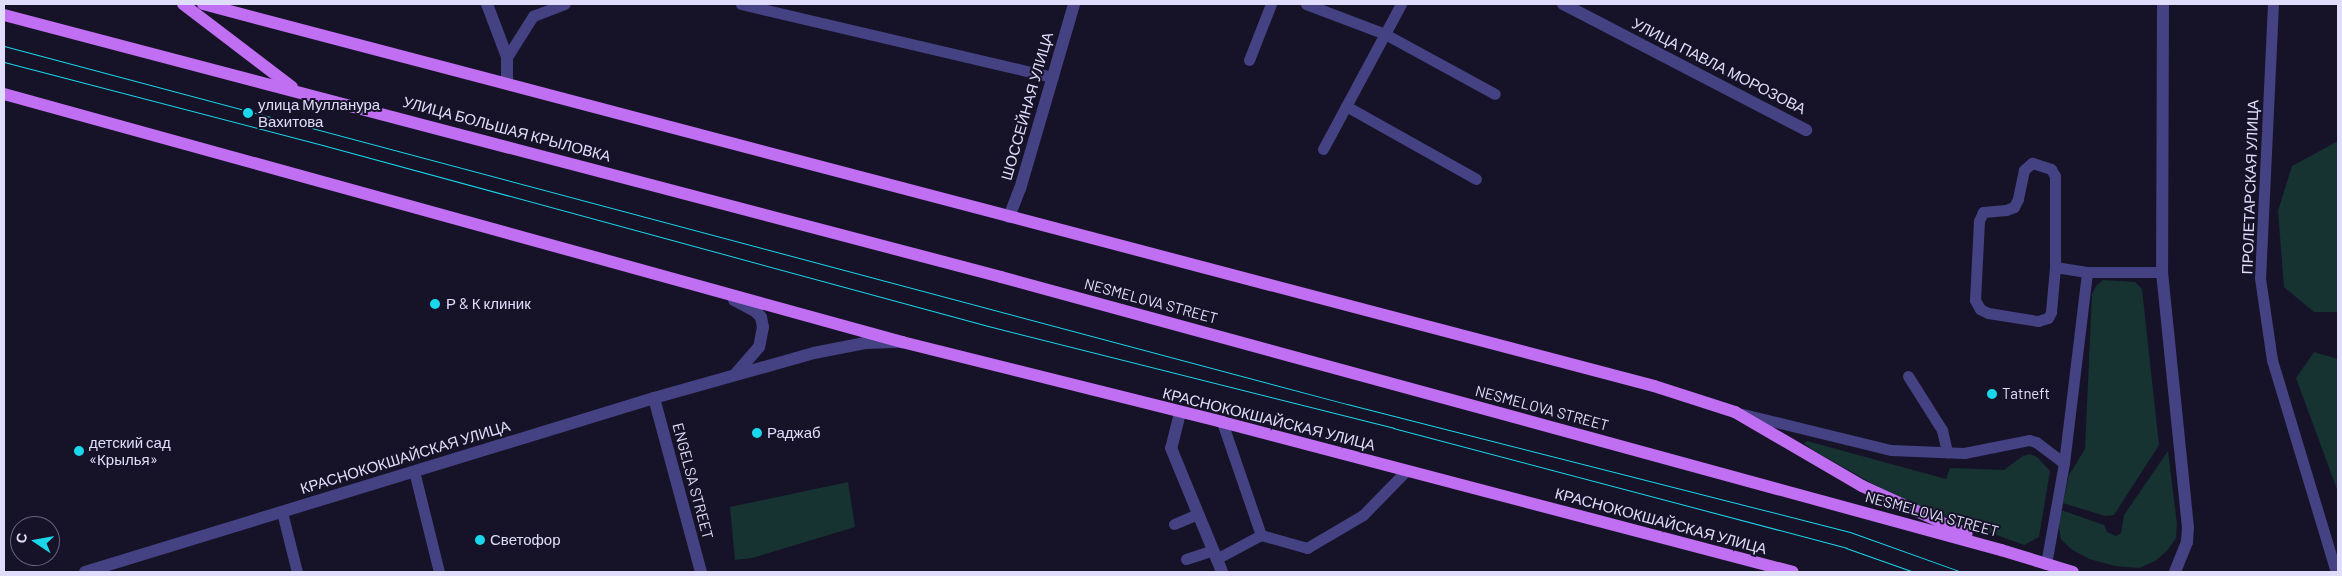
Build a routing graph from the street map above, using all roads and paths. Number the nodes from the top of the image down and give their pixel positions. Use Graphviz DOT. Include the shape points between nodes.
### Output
graph roads {
  1 [pos="183,4"];
  2 [pos="203,4"];
  3 [pos="487,4"];
  4 [pos="565,4"];
  5 [pos="741,4"];
  6 [pos="1074,4"];
  7 [pos="1271,4"];
  8 [pos="1306,4"];
  9 [pos="1401,4"];
  10 [pos="1563,4"];
  11 [pos="2163,4"];
  12 [pos="2273,4"];
  13 [pos="4,15"];
  14 [pos="1385,34"];
  15 [pos="507,57"];
  16 [pos="1249,60"];
  17 [pos="1053,77"];
  18 [pos="507,83"];
  19 [pos="296,90"];
  20 [pos="4,94"];
  21 [pos="1495,94"];
  22 [pos="1346,106"];
  23 [pos="1806,130"];
  24 [pos="1323,149"];
  25 [pos="1476,179"];
  26 [pos="1009,217"];
  27 [pos="2054,267"];
  28 [pos="2087,272"];
  29 [pos="2162,272"];
  30 [pos="1001,277"];
  31 [pos="697,286"];
  32 [pos="902,342"];
  33 [pos="736,375"];
  34 [pos="1908,376"];
  35 [pos="654,398"];
  36 [pos="1735,412"];
  37 [pos="1180,413"];
  38 [pos="1222,422"];
  39 [pos="1947,452"];
  40 [pos="2064,462"];
  41 [pos="414,471"];
  42 [pos="1406,471"];
  43 [pos="282,512"];
  44 [pos="1198,514"];
  45 [pos="1174,524"];
  46 [pos="1261,535"];
  47 [pos="2001,550"];
  48 [pos="1215,554"];
  49 [pos="1186,559"];
  50 [pos="2046,564"];
  51 [pos="85,572"];
  52 [pos="297,572"];
  53 [pos="439,572"];
  54 [pos="701,572"];
  55 [pos="1222,572"];
  56 [pos="1793,572"];
  57 [pos="2073,572"];
  58 [pos="2175,572"];
  59 [pos="2336,572"];
  1 -- 19 [label="main road"];
  2 -- 18 [label="main road"];
  3 -- 15 [label="street"];
  4 -- 15 [label="lane" via="533,16"];
  5 -- 17 [label="lane"];
  6 -- 17 [label="street, ШОССЕЙНАЯ УЛИЦА"];
  7 -- 16 [label="lane"];
  8 -- 14 [label="lane"];
  9 -- 14 [label="lane"];
  10 -- 23 [label="street, УЛИЦА ПАВЛА МОРОЗОВА"];
  11 -- 29 [label="street"];
  12 -- 59 [label="lane, ПРОЛЕТАРСКАЯ УЛИЦА" via="2260,278 2272,360"];
  13 -- 19 [label="main road, УЛИЦА БОЛЬШАЯ КРЫЛОВКА"];
  14 -- 21 [label="lane"];
  14 -- 22 [label="lane"];
  15 -- 18 [label="street"];
  17 -- 26 [label="street, ШОССЕЙНАЯ УЛИЦА"];
  18 -- 26 [label="main road"];
  19 -- 30 [label="main road, УЛИЦА БОЛЬШАЯ КРЫЛОВКА"];
  20 -- 31 [label="main road"];
  22 -- 24 [label="lane"];
  22 -- 25 [label="lane"];
  26 -- 36 [label="main road" via="1654,386"];
  27 -- 27 [label="lane" via="2048,318 2038,321 1988,313 1980,309 1975,300 1979,220 1984,212 2014,207 2024,170 2032,163 2051,169 2056,176"];
  27 -- 28 [label="lane"];
  28 -- 29 [label="lane"];
  28 -- 40 [label="lane"];
  29 -- 58 [label="street" via="2188,527 2187,542"];
  30 -- 47 [label="main road, NESMELOVA STREET"];
  31 -- 32 [label="main road"];
  31 -- 33 [label="street" via="749,305 761,317 763,327 759,348"];
  32 -- 33 [label="street, КРАСНОКОКШАЙСКАЯ УЛИЦА" via="848,346"];
  32 -- 37 [label="main road, КРАСНОКОКШАЙСКАЯ УЛИЦА"];
  33 -- 35 [label="street, КРАСНОКОКШАЙСКАЯ УЛИЦА"];
  34 -- 39 [label="lane" via="1942,430"];
  35 -- 41 [label="street, КРАСНОКОКШАЙСКАЯ УЛИЦА"];
  35 -- 54 [label="street, ENGELSA STREET"];
  36 -- 39 [label="lane" via="1891,450"];
  36 -- 47 [label="main road" via="1862,486"];
  37 -- 38 [label="main road, КРАСНОКОКШАЙСКАЯ УЛИЦА"];
  37 -- 44 [label="street" via="1171,448"];
  38 -- 42 [label="main road, КРАСНОКОКШАЙСКАЯ УЛИЦА"];
  38 -- 46 [label="lane"];
  39 -- 40 [label="lane" via="1964,453 2029,440"];
  40 -- 50 [label="lane"];
  41 -- 43 [label="street, КРАСНОКОКШАЙСКАЯ УЛИЦА"];
  41 -- 53 [label="lane"];
  42 -- 46 [label="lane" via="1363,515 1307,548"];
  42 -- 56 [label="main road, КРАСНОКОКШАЙСКАЯ УЛИЦА"];
  43 -- 51 [label="street, КРАСНОКОКШАЙСКАЯ УЛИЦА"];
  43 -- 52 [label="lane"];
  44 -- 45 [label="lane"];
  44 -- 48 [label="street"];
  46 -- 48 [label="lane"];
  47 -- 50 [label="main road, NESMELOVA STREET"];
  48 -- 49 [label="lane"];
  48 -- 55 [label="street"];
  50 -- 57 [label="main road, NESMELOVA STREET"];
}
